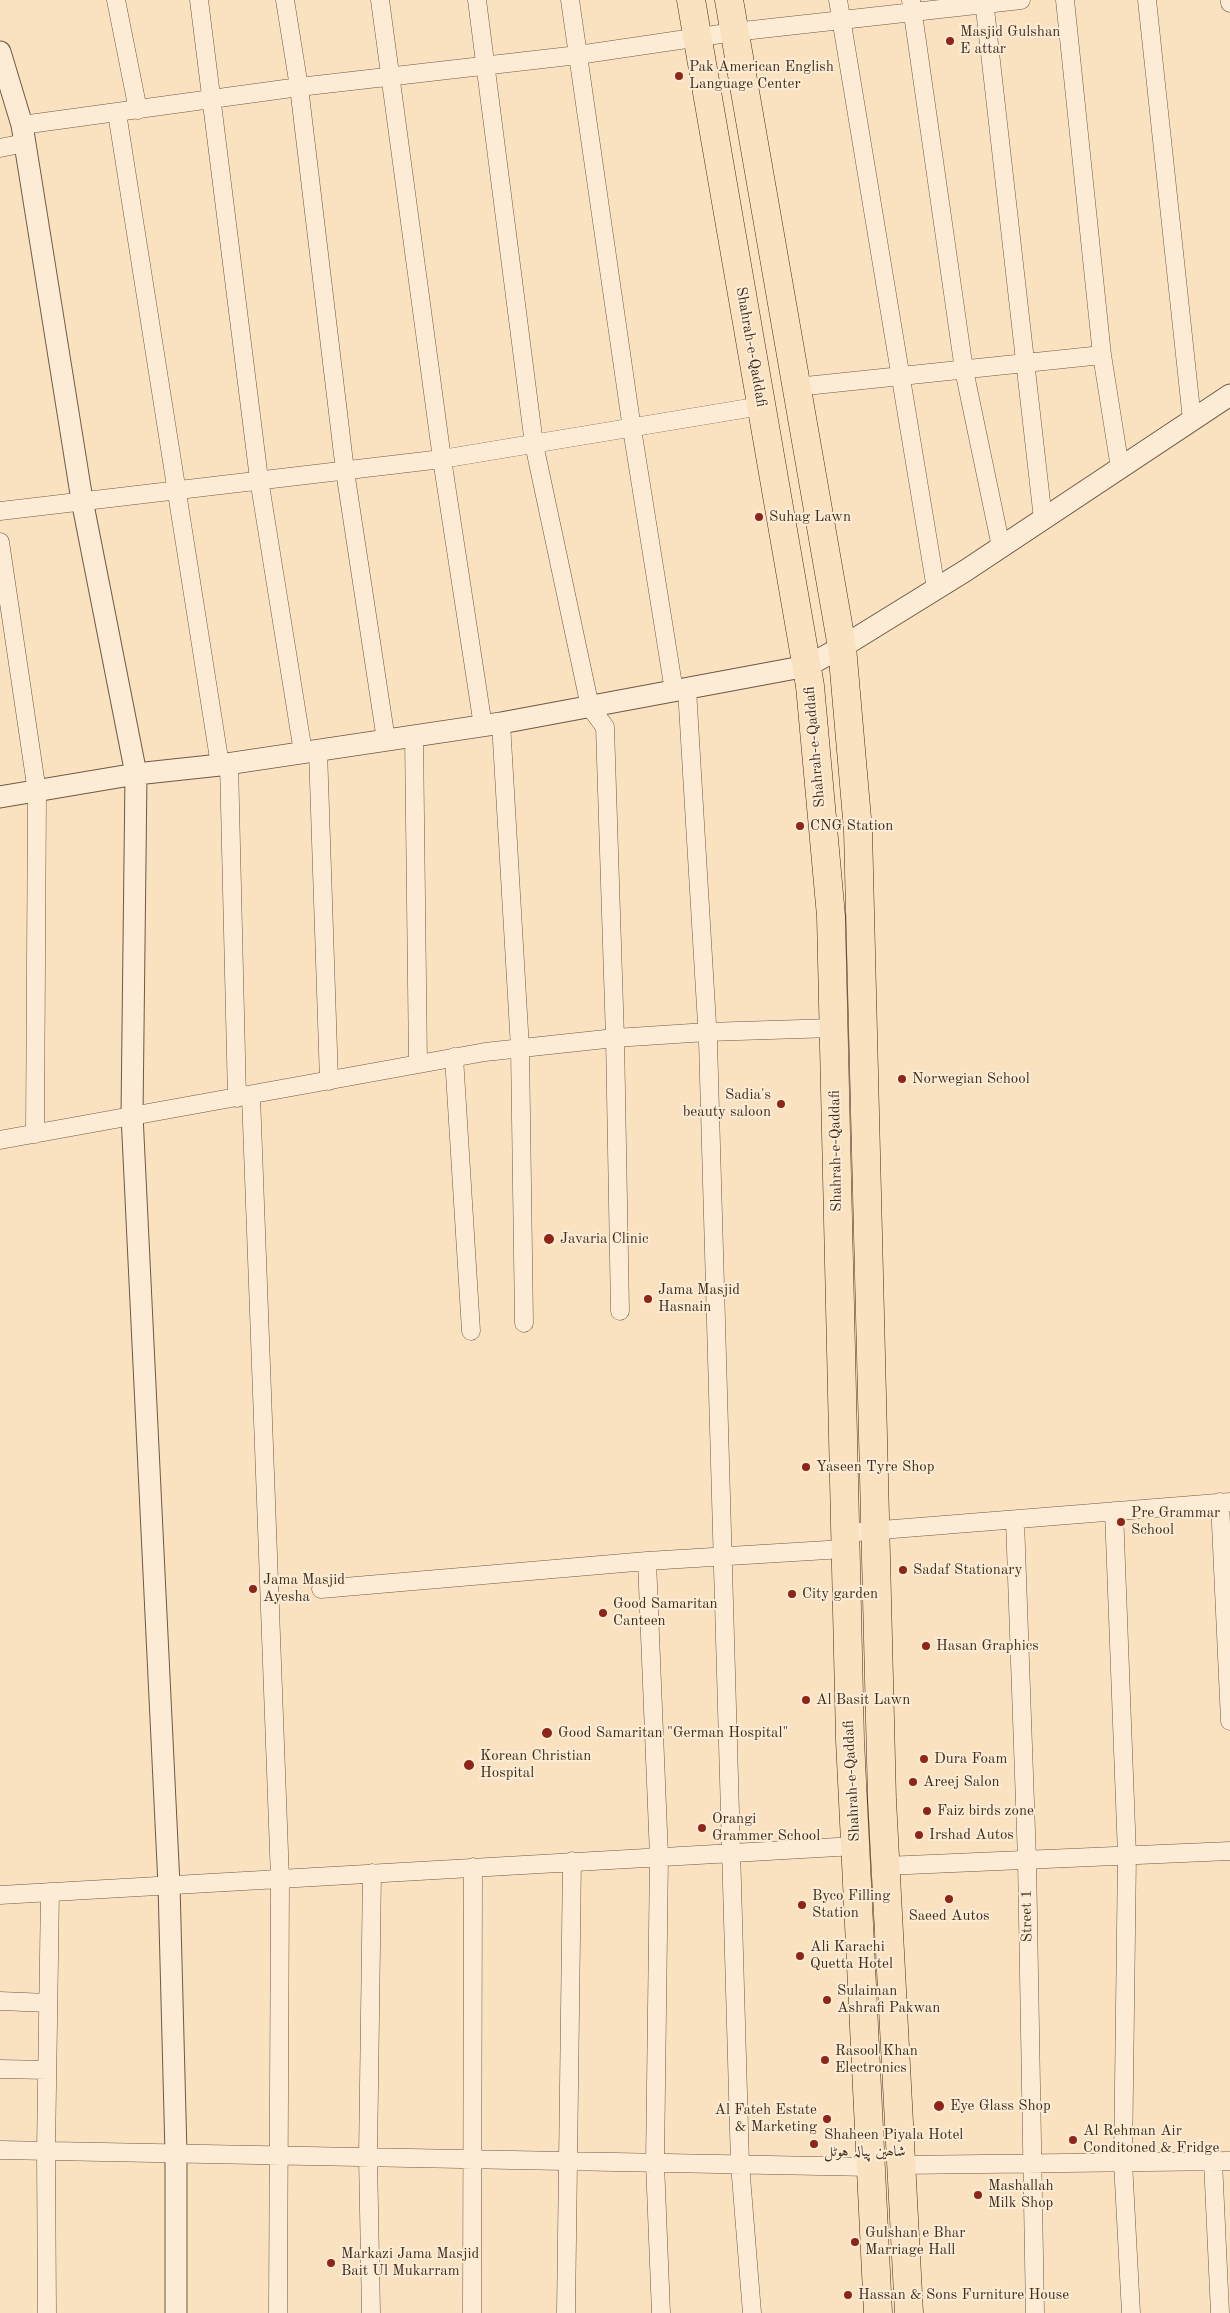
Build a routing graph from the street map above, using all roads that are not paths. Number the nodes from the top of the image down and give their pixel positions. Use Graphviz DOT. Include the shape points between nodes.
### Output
graph roads {
  1 [pos="116,0"];
  2 [pos="199,0"];
  3 [pos="285,0"];
  4 [pos="380,0"];
  5 [pos="477,0"];
  6 [pos="570,0"];
  7 [pos="691,0"];
  8 [pos="729,0"];
  9 [pos="838,0"];
  10 [pos="1021,0"];
  11 [pos="1065,0"];
  12 [pos="1147,0"];
  13 [pos="984,2"];
  14 [pos="912,6"];
  15 [pos="841,20"];
  16 [pos="734,32"];
  17 [pos="698,39"];
  18 [pos="0,52"];
  19 [pos="578,55"];
  20 [pos="484,66"];
  21 [pos="392,76"];
  22 [pos="299,87"];
  23 [pos="211,99"];
  24 [pos="138,110"];
  25 [pos="117,113"];
  26 [pos="23,134"];
  27 [pos="0,148"];
  28 [pos="1102,355"];
  29 [pos="1024,363"];
  30 [pos="964,370"];
  31 [pos="901,376"];
  32 [pos="796,387"];
  33 [pos="1230,394"];
  34 [pos="761,406"];
  35 [pos="1192,420"];
  36 [pos="632,429"];
  37 [pos="534,444"];
  38 [pos="442,459"];
  39 [pos="1120,468"];
  40 [pos="345,471"];
  41 [pos="259,479"];
  42 [pos="177,492"];
  43 [pos="82,500"];
  44 [pos="0,511"];
  45 [pos="1043,519"];
  46 [pos="0,542"];
  47 [pos="1001,547"];
  48 [pos="936,589"];
  49 [pos="842,647"];
  50 [pos="807,666"];
  51 [pos="681,690"];
  52 [pos="590,707"];
  53 [pos="492,724"];
  54 [pos="414,736"];
  55 [pos="386,740"];
  56 [pos="310,751"];
  57 [pos="224,764"];
  58 [pos="136,774"];
  59 [pos="37,792"];
  60 [pos="0,797"];
  61 [pos="833,1028"];
  62 [pos="707,1032"];
  63 [pos="615,1038"];
  64 [pos="520,1048"];
  65 [pos="454,1057"];
  66 [pos="418,1064"];
  67 [pos="329,1081"];
  68 [pos="244,1097"];
  69 [pos="132,1115"];
  70 [pos="35,1134"];
  71 [pos="0,1140"];
  72 [pos="620,1311"];
  73 [pos="524,1323"];
  74 [pos="470,1331"];
  75 [pos="1225,1502"];
  76 [pos="1114,1512"];
  77 [pos="1015,1520"];
  78 [pos="875,1532"];
  79 [pos="844,1541"];
  80 [pos="723,1556"];
  81 [pos="647,1561"];
  82 [pos="321,1589"];
  83 [pos="1230,1721"];
  84 [pos="855,1846"];
  85 [pos="1230,1851"];
  86 [pos="731,1853"];
  87 [pos="1127,1855"];
  88 [pos="659,1856"];
  89 [pos="1026,1860"];
  90 [pos="572,1861"];
  91 [pos="885,1866"];
  92 [pos="473,1867"];
  93 [pos="372,1873"];
  94 [pos="280,1878"];
  95 [pos="169,1885"];
  96 [pos="50,1892"];
  97 [pos="0,1895"];
  98 [pos="0,2001"];
  99 [pos="48,2003"];
  100 [pos="0,2069"];
  101 [pos="47,2070"];
  102 [pos="0,2150"];
  103 [pos="46,2151"];
  104 [pos="176,2152"];
  105 [pos="280,2155"];
  106 [pos="368,2157"];
  107 [pos="472,2159"];
  108 [pos="567,2161"];
  109 [pos="1221,2161"];
  110 [pos="1123,2162"];
  111 [pos="655,2163"];
  112 [pos="740,2164"];
  113 [pos="1031,2164"];
  114 [pos="901,2165"];
  115 [pos="871,2167"];
  116 [pos="47,2313"];
  117 [pos="176,2313"];
  118 [pos="278,2313"];
  119 [pos="371,2313"];
  120 [pos="472,2313"];
  121 [pos="566,2313"];
  122 [pos="661,2313"];
  123 [pos="752,2313"];
  124 [pos="878,2313"];
  125 [pos="909,2313"];
  126 [pos="1035,2313"];
  127 [pos="1131,2313"];
  128 [pos="1220,2313"];
  1 -- 24 [label="street"];
  2 -- 23 [label="street"];
  3 -- 22 [label="street"];
  4 -- 21 [label="street"];
  5 -- 20 [label="street"];
  6 -- 19 [label="street"];
  7 -- 17 [label="main road, Shahrah-e-Qaddafi"];
  8 -- 16 [label="main road, Shahrah-e-Qaddafi"];
  9 -- 15 [label="street"];
  10 -- 13 [label="street"];
  11 -- 28 [label="street"];
  12 -- 35 [label="street"];
  13 -- 14 [label="street"];
  13 -- 29 [label="street"];
  14 -- 15 [label="street"];
  14 -- 30 [label="street"];
  15 -- 16 [label="street"];
  15 -- 31 [label="street"];
  16 -- 17 [label="street"];
  16 -- 32 [label="main road, Shahrah-e-Qaddafi"];
  17 -- 19 [label="street"];
  17 -- 34 [label="main road, Shahrah-e-Qaddafi"];
  18 -- 26 [label="street"];
  19 -- 20 [label="street"];
  19 -- 36 [label="street"];
  20 -- 21 [label="street"];
  20 -- 37 [label="street"];
  21 -- 22 [label="street"];
  21 -- 38 [label="street"];
  22 -- 23 [label="street"];
  22 -- 40 [label="street"];
  23 -- 24 [label="street"];
  23 -- 41 [label="street"];
  24 -- 25 [label="street"];
  25 -- 26 [label="street"];
  25 -- 42 [label="street"];
  26 -- 27 [label="street"];
  26 -- 43 [label="street"];
  28 -- 29 [label="street"];
  28 -- 39 [label="street"];
  29 -- 30 [label="street"];
  29 -- 45 [label="street"];
  30 -- 31 [label="street"];
  30 -- 47 [label="street"];
  31 -- 32 [label="street"];
  31 -- 48 [label="street"];
  32 -- 49 [label="main road, Shahrah-e-Qaddafi"];
  33 -- 35 [label="street"];
  34 -- 36 [label="street"];
  34 -- 50 [label="main road, Shahrah-e-Qaddafi"];
  35 -- 39 [label="street"];
  36 -- 37 [label="street"];
  36 -- 51 [label="street"];
  37 -- 38 [label="street"];
  37 -- 52 [label="street"];
  38 -- 40 [label="street"];
  38 -- 53 [label="street"];
  39 -- 45 [label="street"];
  40 -- 41 [label="street"];
  40 -- 55 [label="street"];
  41 -- 42 [label="street"];
  41 -- 56 [label="street"];
  42 -- 43 [label="street"];
  42 -- 57 [label="street"];
  43 -- 44 [label="street"];
  43 -- 58 [label="street"];
  45 -- 47 [label="street"];
  46 -- 59 [label="street"];
  47 -- 48 [label="street"];
  48 -- 49 [label="street"];
  49 -- 50 [label="street"];
  49 -- 78 [label="main road, Shahrah-e-Qaddafi" via="858,830"];
  50 -- 51 [label="street"];
  50 -- 61 [label="main road, Shahrah-e-Qaddafi" via="830,916"];
  51 -- 52 [label="street"];
  51 -- 62 [label="street"];
  52 -- 53 [label="street"];
  52 -- 63 [label="street" via="605,727"];
  53 -- 54 [label="street"];
  53 -- 64 [label="street"];
  54 -- 55 [label="street"];
  54 -- 66 [label="street"];
  55 -- 56 [label="street"];
  56 -- 57 [label="street"];
  56 -- 67 [label="street"];
  57 -- 58 [label="street"];
  57 -- 68 [label="street"];
  58 -- 59 [label="street"];
  58 -- 69 [label="street"];
  59 -- 60 [label="street"];
  59 -- 70 [label="street"];
  61 -- 62 [label="street"];
  61 -- 79 [label="main road, Shahrah-e-Qaddafi"];
  62 -- 63 [label="street"];
  62 -- 80 [label="street"];
  63 -- 64 [label="street"];
  63 -- 72 [label="street"];
  64 -- 65 [label="street"];
  64 -- 73 [label="street"];
  65 -- 66 [label="street"];
  65 -- 74 [label="street"];
  66 -- 67 [label="street"];
  67 -- 68 [label="street"];
  68 -- 69 [label="street"];
  68 -- 94 [label="street"];
  69 -- 70 [label="street"];
  69 -- 95 [label="street"];
  70 -- 71 [label="street"];
  75 -- 76 [label="street"];
  75 -- 83 [label="street"];
  76 -- 77 [label="street"];
  76 -- 87 [label="street"];
  77 -- 78 [label="street"];
  77 -- 89 [label="street, Street 1"];
  78 -- 79 [label="street"];
  78 -- 91 [label="main road, Shahrah-e-Qaddafi"];
  79 -- 80 [label="street"];
  79 -- 84 [label="main road, Shahrah-e-Qaddafi"];
  80 -- 81 [label="street"];
  80 -- 86 [label="street"];
  81 -- 82 [label="street"];
  81 -- 88 [label="street"];
  84 -- 86 [label="street"];
  84 -- 115 [label="main road, Shahrah-e-Qaddafi"];
  85 -- 87 [label="street"];
  86 -- 88 [label="street"];
  86 -- 112 [label="street"];
  87 -- 89 [label="street"];
  87 -- 110 [label="street"];
  88 -- 90 [label="street"];
  88 -- 111 [label="street"];
  89 -- 91 [label="street"];
  89 -- 113 [label="street, Street 1"];
  90 -- 92 [label="street"];
  90 -- 108 [label="street"];
  91 -- 114 [label="main road, Shahrah-e-Qaddafi"];
  92 -- 93 [label="street"];
  92 -- 107 [label="street"];
  93 -- 94 [label="street"];
  93 -- 106 [label="street"];
  94 -- 95 [label="street"];
  94 -- 105 [label="street"];
  95 -- 96 [label="street"];
  95 -- 104 [label="street"];
  96 -- 97 [label="street"];
  96 -- 99 [label="street"];
  98 -- 99 [label="street"];
  99 -- 101 [label="street"];
  100 -- 101 [label="street"];
  101 -- 103 [label="street"];
  102 -- 103 [label="street"];
  103 -- 104 [label="street"];
  103 -- 116 [label="street"];
  104 -- 105 [label="street"];
  104 -- 117 [label="street"];
  105 -- 106 [label="street"];
  105 -- 118 [label="street"];
  106 -- 107 [label="street"];
  106 -- 119 [label="street"];
  107 -- 108 [label="street"];
  107 -- 120 [label="street"];
  108 -- 111 [label="street"];
  108 -- 121 [label="street"];
  109 -- 110 [label="street"];
  109 -- 128 [label="street"];
  110 -- 113 [label="street"];
  110 -- 127 [label="street"];
  111 -- 112 [label="street"];
  111 -- 122 [label="street"];
  112 -- 115 [label="street"];
  112 -- 123 [label="street"];
  113 -- 114 [label="street"];
  113 -- 126 [label="street, Street 1"];
  114 -- 125 [label="main road, Shahrah-e-Qaddafi"];
  115 -- 124 [label="main road, Shahrah-e-Qaddafi"];
}
